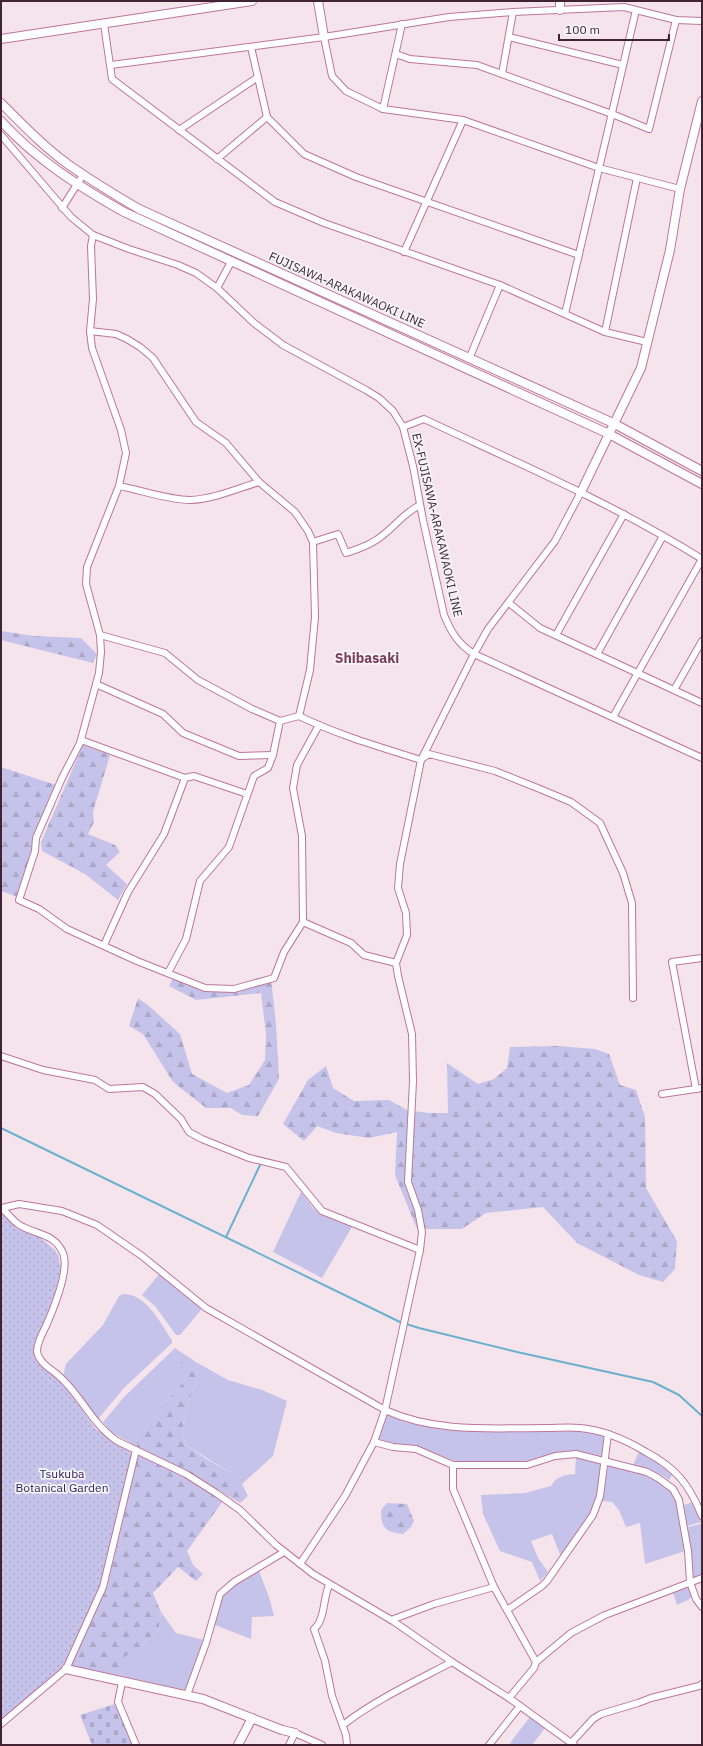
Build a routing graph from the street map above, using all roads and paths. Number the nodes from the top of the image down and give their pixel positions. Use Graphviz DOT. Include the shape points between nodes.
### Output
graph roads {
  1 [pos="252,1"];
  2 [pos="318,1"];
  3 [pos="560,1"];
  4 [pos="560,10"];
  5 [pos="636,10"];
  6 [pos="513,12"];
  7 [pos="676,20"];
  8 [pos="702,22"];
  9 [pos="104,24"];
  10 [pos="402,24"];
  11 [pos="324,37"];
  12 [pos="509,37"];
  13 [pos="1,39"];
  14 [pos="251,47"];
  15 [pos="396,54"];
  16 [pos="111,65"];
  17 [pos="623,65"];
  18 [pos="502,74"];
  19 [pos="258,77"];
  20 [pos="702,101"];
  21 [pos="1,103"];
  22 [pos="383,109"];
  23 [pos="612,114"];
  24 [pos="267,117"];
  25 [pos="463,120"];
  26 [pos="1,121"];
  27 [pos="179,130"];
  28 [pos="1,135"];
  29 [pos="217,159"];
  30 [pos="599,168"];
  31 [pos="84,175"];
  32 [pos="637,178"];
  33 [pos="78,185"];
  34 [pos="680,189"];
  35 [pos="426,201"];
  36 [pos="62,208"];
  37 [pos="93,235"];
  38 [pos="404,252"];
  39 [pos="579,255"];
  40 [pos="231,262"];
  41 [pos="500,285"];
  42 [pos="218,288"];
  43 [pos="565,314"];
  44 [pos="90,331"];
  45 [pos="605,332"];
  46 [pos="647,342"];
  47 [pos="469,359"];
  48 [pos="613,424"];
  49 [pos="403,427"];
  50 [pos="609,434"];
  51 [pos="702,471"];
  52 [pos="259,482"];
  53 [pos="702,484"];
  54 [pos="119,486"];
  55 [pos="581,492"];
  56 [pos="420,505"];
  57 [pos="624,514"];
  58 [pos="663,536"];
  59 [pos="313,542"];
  60 [pos="702,559"];
  61 [pos="509,603"];
  62 [pos="100,635"];
  63 [pos="556,635"];
  64 [pos="702,641"];
  65 [pos="474,654"];
  66 [pos="597,654"];
  67 [pos="638,672"];
  68 [pos="96,684"];
  69 [pos="674,690"];
  70 [pos="702,703"];
  71 [pos="299,716"];
  72 [pos="613,717"];
  73 [pos="280,721"];
  74 [pos="319,725"];
  75 [pos="81,740"];
  76 [pos="273,755"];
  77 [pos="702,758"];
  78 [pos="421,760"];
  79 [pos="185,778"];
  80 [pos="247,794"];
  81 [pos="303,922"];
  82 [pos="104,945"];
  83 [pos="702,958"];
  84 [pos="396,963"];
  85 [pos="168,973"];
  86 [pos="633,998"];
  87 [pos="1,1056"];
  88 [pos="699,1088"];
  89 [pos="662,1094"];
  90 [pos="2,1208"];
  91 [pos="420,1250"];
  92 [pos="385,1410"];
  93 [pos="608,1434"];
  94 [pos="374,1442"];
  95 [pos="136,1450"];
  96 [pos="604,1460"];
  97 [pos="453,1465"];
  98 [pos="702,1516"];
  99 [pos="284,1552"];
  100 [pos="300,1564"];
  101 [pos="702,1578"];
  102 [pos="690,1582"];
  103 [pos="329,1585"];
  104 [pos="494,1587"];
  105 [pos="702,1607"];
  106 [pos="507,1610"];
  107 [pos="391,1620"];
  108 [pos="452,1662"];
  109 [pos="536,1662"];
  110 [pos="66,1669"];
  111 [pos="122,1682"];
  112 [pos="702,1684"];
  113 [pos="186,1695"];
  114 [pos="509,1698"];
  115 [pos="520,1706"];
  116 [pos="252,1718"];
  117 [pos="1,1724"];
  118 [pos="343,1725"];
  119 [pos="295,1733"];
  120 [pos="573,1744"];
  121 [pos="136,1745"];
  122 [pos="238,1745"];
  123 [pos="289,1745"];
  124 [pos="322,1745"];
  125 [pos="346,1745"];
  126 [pos="489,1745"];
  1 -- 9 [label="main road"];
  2 -- 11 [label="main road"];
  3 -- 4 [label="main road"];
  4 -- 5 [label="street" via="624,7"];
  4 -- 6 [label="street"];
  5 -- 7 [label="street"];
  5 -- 17 [label="street"];
  6 -- 10 [label="street"];
  6 -- 12 [label="street"];
  7 -- 8 [label="street"];
  7 -- 23 [label="street" via="649,129"];
  9 -- 13 [label="main road"];
  9 -- 16 [label="street"];
  10 -- 11 [label="street"];
  10 -- 15 [label="street"];
  11 -- 14 [label="street"];
  11 -- 22 [label="street" via="332,76 346,90"];
  12 -- 17 [label="street"];
  12 -- 18 [label="street"];
  14 -- 16 [label="street"];
  14 -- 19 [label="street"];
  15 -- 18 [label="street" via="410,59 477,65"];
  15 -- 22 [label="street"];
  16 -- 27 [label="street" via="112,79"];
  17 -- 23 [label="street"];
  18 -- 23 [label="street"];
  19 -- 24 [label="street"];
  19 -- 27 [label="street"];
  20 -- 34 [label="main road"];
  21 -- 31 [label="main road, FUJISAWA-ARAKAWAOKI LINE" via="39,141"];
  22 -- 25 [label="street"];
  23 -- 30 [label="street"];
  24 -- 29 [label="street"];
  24 -- 35 [label="street" via="304,154 356,177"];
  25 -- 30 [label="street"];
  25 -- 35 [label="street"];
  26 -- 33 [label="main road, FUJISAWA-ARAKAWAOKI LINE" via="25,144"];
  27 -- 29 [label="street"];
  28 -- 36 [label="street, EX-FUJISAWA-ARAKAWAOKI LINE"];
  29 -- 38 [label="street" via="275,202"];
  30 -- 32 [label="street"];
  30 -- 39 [label="street"];
  31 -- 33 [label="street"];
  31 -- 47 [label="main road, FUJISAWA-ARAKAWAOKI LINE" via="139,209"];
  32 -- 34 [label="street"];
  32 -- 45 [label="street"];
  33 -- 36 [label="street"];
  33 -- 40 [label="main road, FUJISAWA-ARAKAWAOKI LINE" via="124,212"];
  34 -- 46 [label="main road" via="670,250"];
  35 -- 38 [label="street"];
  35 -- 39 [label="street"];
  36 -- 37 [label="street, EX-FUJISAWA-ARAKAWAOKI LINE"];
  37 -- 42 [label="street, EX-FUJISAWA-ARAKAWAOKI LINE" via="196,272"];
  37 -- 44 [label="street"];
  38 -- 41 [label="street"];
  39 -- 43 [label="street"];
  40 -- 42 [label="street"];
  40 -- 50 [label="main road, FUJISAWA-ARAKAWAOKI LINE"];
  41 -- 43 [label="street"];
  41 -- 47 [label="street"];
  42 -- 49 [label="street, EX-FUJISAWA-ARAKAWAOKI LINE" via="254,323 283,345 379,398 393,411"];
  43 -- 45 [label="street"];
  44 -- 52 [label="street" via="116,334 140,347 153,358 196,422 226,442"];
  44 -- 54 [label="street" via="92,348 124,442 126,453"];
  45 -- 46 [label="street"];
  46 -- 48 [label="main road" via="641,368"];
  47 -- 48 [label="main road, FUJISAWA-ARAKAWAOKI LINE"];
  48 -- 50 [label="main road"];
  48 -- 51 [label="main road, FUJISAWA-ARAKAWAOKI LINE"];
  49 -- 55 [label="street" via="424,419"];
  49 -- 56 [label="street, EX-FUJISAWA-ARAKAWAOKI LINE"];
  50 -- 53 [label="main road, FUJISAWA-ARAKAWAOKI LINE"];
  50 -- 55 [label="main road"];
  52 -- 54 [label="street" via="234,491 188,500"];
  52 -- 59 [label="street" via="295,512"];
  54 -- 62 [label="street" via="87,568 86,584"];
  55 -- 57 [label="street"];
  55 -- 61 [label="street" via="555,541"];
  56 -- 59 [label="street" via="407,512 383,536 361,548 346,553 338,534"];
  56 -- 65 [label="street, EX-FUJISAWA-ARAKAWAOKI LINE" via="444,615 457,640"];
  57 -- 58 [label="street"];
  57 -- 63 [label="street"];
  58 -- 60 [label="street"];
  58 -- 66 [label="street"];
  59 -- 71 [label="street" via="315,617 310,670"];
  60 -- 67 [label="street"];
  61 -- 63 [label="street" via="540,628"];
  61 -- 65 [label="street" via="488,629"];
  62 -- 68 [label="street" via="100,668"];
  62 -- 73 [label="street" via="166,653 198,680"];
  63 -- 66 [label="street"];
  64 -- 69 [label="street"];
  65 -- 72 [label="street, EX-FUJISAWA-ARAKAWAOKI LINE"];
  65 -- 78 [label="street"];
  66 -- 67 [label="street"];
  67 -- 69 [label="street"];
  67 -- 72 [label="street"];
  68 -- 75 [label="street"];
  68 -- 76 [label="street" via="163,714 183,733 239,756"];
  69 -- 70 [label="street"];
  71 -- 73 [label="street"];
  71 -- 74 [label="street"];
  72 -- 77 [label="street, EX-FUJISAWA-ARAKAWAOKI LINE"];
  73 -- 76 [label="street"];
  74 -- 78 [label="street" via="374,746"];
  74 -- 81 [label="street" via="298,765 293,788 302,836"];
  75 -- 79 [label="street"];
  75 -- 82 [label="street" via="36,838 35,851 19,900 38,909 67,929"];
  76 -- 80 [label="street" via="268,768 254,776"];
  78 -- 84 [label="street" via="400,864 398,888 406,913 407,935"];
  78 -- 86 [label="street" via="429,754 495,771 571,802 600,823 623,873 632,903"];
  79 -- 80 [label="street" via="194,776"];
  79 -- 82 [label="street" via="164,834 128,892"];
  80 -- 85 [label="street" via="229,848 200,881 186,939"];
  81 -- 84 [label="street" via="351,943 364,955"];
  81 -- 85 [label="street" via="284,952 274,978 234,989 218,989 205,988"];
  82 -- 85 [label="street"];
  83 -- 88 [label="street" via="672,962"];
  84 -- 91 [label="street" via="412,1034 413,1081 408,1182 418,1210 422,1232"];
  87 -- 91 [label="street" via="43,1070 95,1080 109,1089 144,1087 181,1119 189,1132 249,1158 286,1167 322,1210"];
  88 -- 89 [label="street"];
  90 -- 92 [label="street" via="19,1204 62,1211 97,1225 142,1256 206,1308"];
  90 -- 95 [label="street" via="18,1224 54,1240 63,1254 64,1263 58,1295 38,1344 38,1356 63,1380 97,1424 117,1440"];
  91 -- 92 [label="street"];
  92 -- 93 [label="street" via="402,1418 454,1427 580,1428"];
  92 -- 94 [label="street"];
  93 -- 96 [label="street"];
  93 -- 98 [label="street" via="655,1457 681,1476 695,1498"];
  94 -- 97 [label="street" via="416,1449"];
  94 -- 100 [label="street" via="346,1496"];
  95 -- 99 [label="street" via="186,1474 216,1493 240,1510"];
  95 -- 110 [label="street" via="103,1587"];
  96 -- 97 [label="street" via="576,1454 555,1456 527,1465"];
  96 -- 102 [label="street" via="646,1472 665,1481 673,1489 679,1500 683,1518"];
  96 -- 106 [label="street" via="600,1496 589,1522 547,1581"];
  97 -- 104 [label="street" via="453,1489"];
  99 -- 100 [label="street"];
  99 -- 113 [label="street" via="234,1582 220,1594 206,1643"];
  100 -- 103 [label="street"];
  101 -- 102 [label="street"];
  102 -- 105 [label="street"];
  102 -- 109 [label="street" via="605,1615 572,1633"];
  103 -- 107 [label="street"];
  103 -- 118 [label="street" via="321,1621 314,1629 339,1720"];
  104 -- 106 [label="street"];
  104 -- 107 [label="street" via="434,1604"];
  106 -- 109 [label="street"];
  107 -- 108 [label="street"];
  108 -- 114 [label="street"];
  108 -- 118 [label="street" via="351,1718"];
  109 -- 114 [label="street"];
  110 -- 111 [label="main road"];
  110 -- 117 [label="street"];
  111 -- 113 [label="main road"];
  111 -- 121 [label="street" via="118,1702"];
  112 -- 120 [label="street" via="601,1714 593,1719"];
  113 -- 116 [label="main road" via="219,1704"];
  114 -- 115 [label="street"];
  115 -- 120 [label="street"];
  115 -- 126 [label="street"];
  116 -- 119 [label="main road"];
  116 -- 122 [label="main road"];
  118 -- 125 [label="street"];
  119 -- 123 [label="street"];
  119 -- 124 [label="street"];
}
